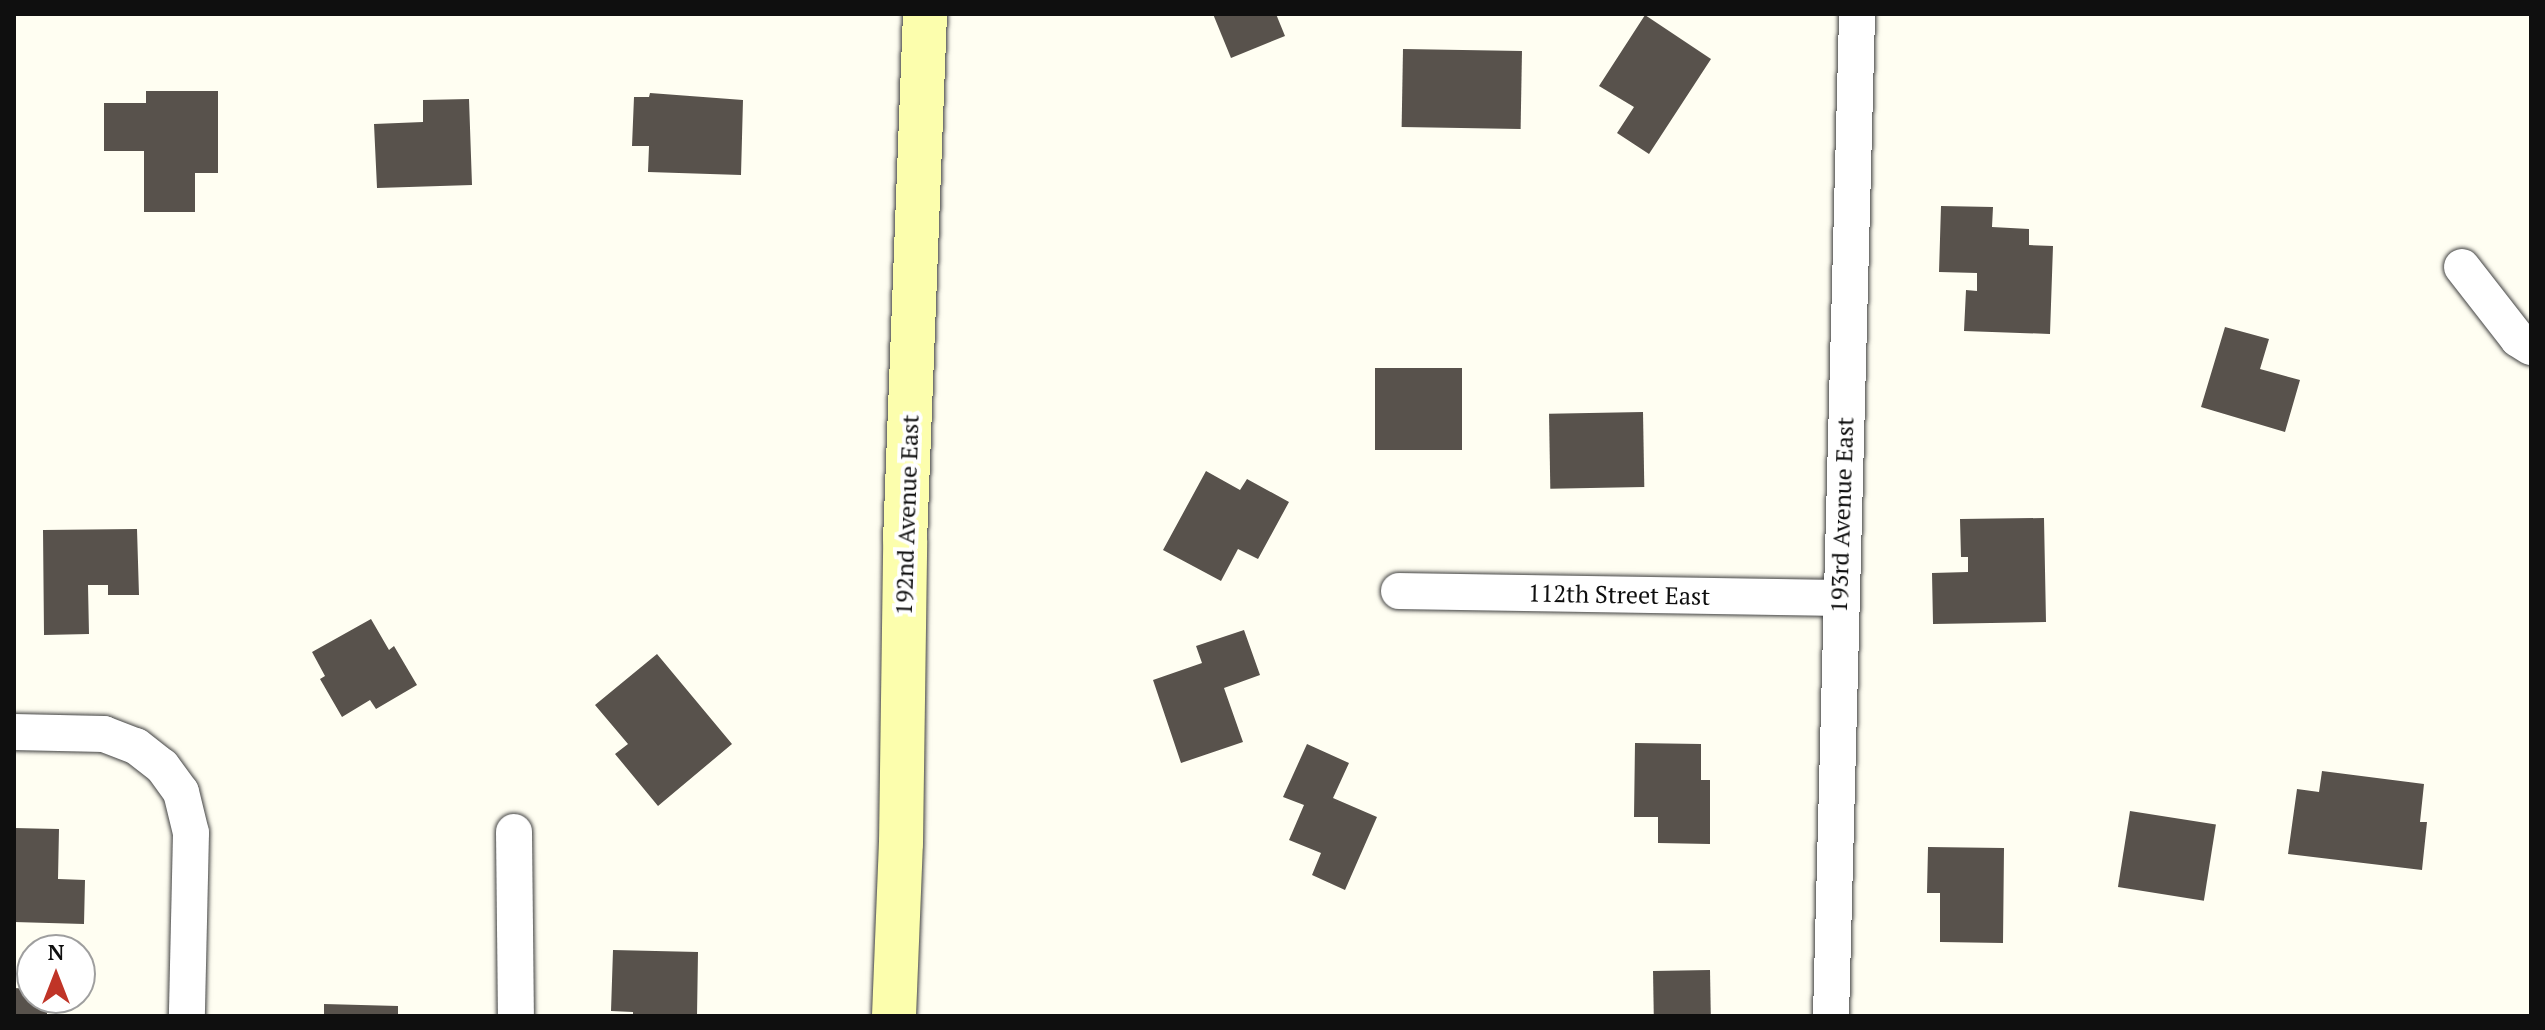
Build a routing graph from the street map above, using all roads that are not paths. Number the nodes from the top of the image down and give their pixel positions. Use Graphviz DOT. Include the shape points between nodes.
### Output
graph roads {
  1 [pos="925,14"];
  2 [pos="1857,14"];
  3 [pos="2462,267"];
  4 [pos="2531,347"];
  5 [pos="1399,591"];
  6 [pos="1839,598"];
  7 [pos="14,732"];
  8 [pos="514,832"];
  9 [pos="187,1016"];
  10 [pos="516,1016"];
  11 [pos="894,1016"];
  12 [pos="1831,1016"];
  1 -- 11 [label="street, 192nd Avenue East"];
  2 -- 6 [label="street, 193rd Avenue East"];
  3 -- 4 [label="street" via="2518,339"];
  5 -- 6 [label="street, 112th Street East"];
  6 -- 12 [label="street, 193rd Avenue East"];
  7 -- 9 [label="street" via="104,734 136,746 162,766 181,792 191,833"];
  8 -- 10 [label="street"];
}
